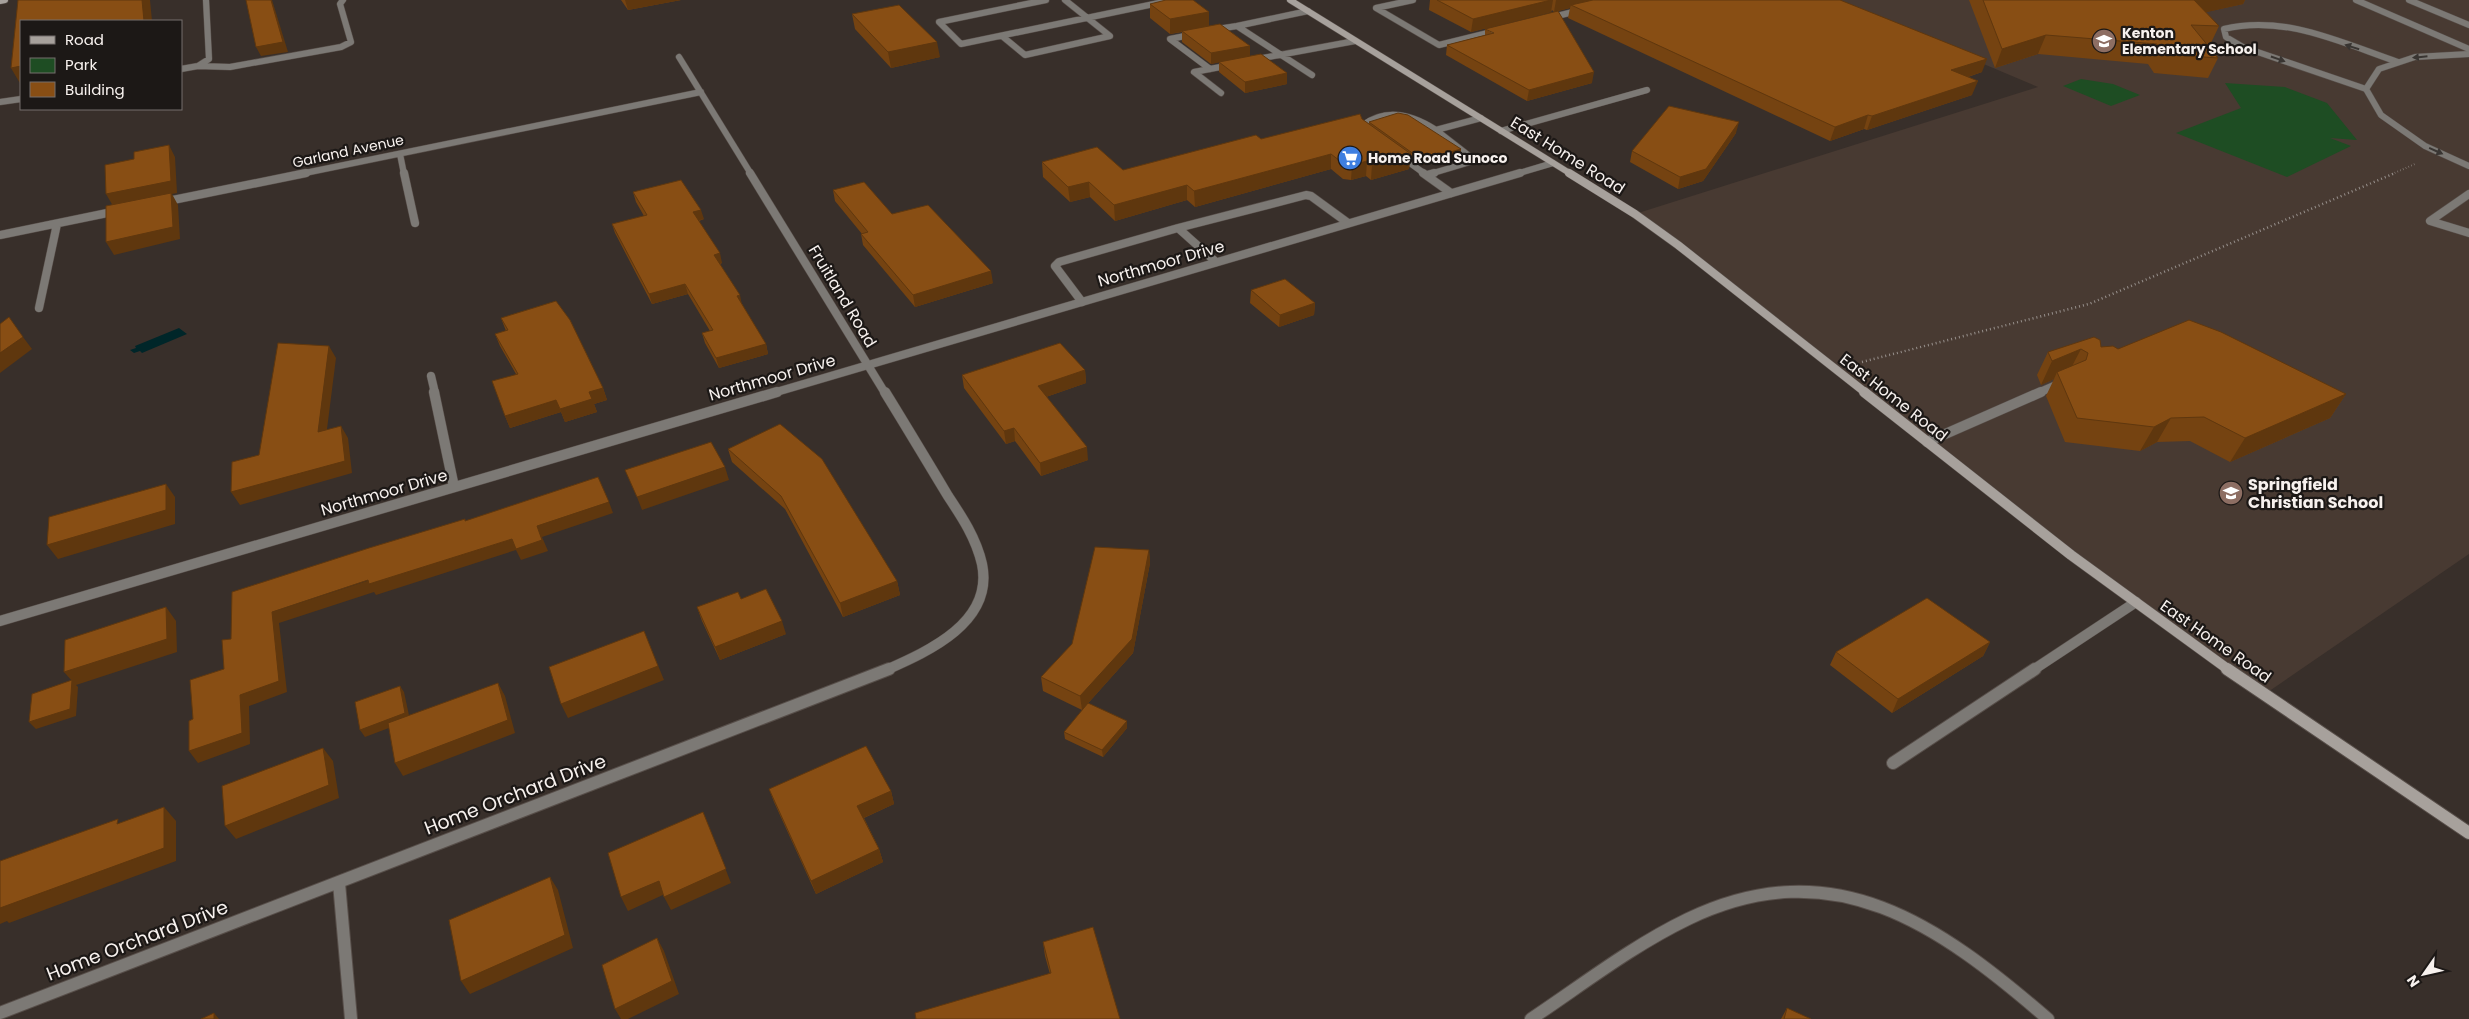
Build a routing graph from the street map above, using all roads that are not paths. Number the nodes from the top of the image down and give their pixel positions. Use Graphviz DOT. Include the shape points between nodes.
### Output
graph roads {
  1 [pos="5,0"];
  2 [pos="206,0"];
  3 [pos="343,0"];
  4 [pos="1046,0"];
  5 [pos="1065,0"];
  6 [pos="1173,0"];
  7 [pos="1293,0"];
  8 [pos="1413,0"];
  9 [pos="2356,0"];
  10 [pos="2410,0"];
  11 [pos="0,1"];
  12 [pos="1308,10"];
  13 [pos="1584,10"];
  14 [pos="1088,18"];
  15 [pos="1545,19"];
  16 [pos="2469,25"];
  17 [pos="1237,26"];
  18 [pos="1506,28"];
  19 [pos="1002,36"];
  20 [pos="1355,41"];
  21 [pos="2469,49"];
  22 [pos="1281,54"];
  23 [pos="2469,54"];
  24 [pos="679,57"];
  25 [pos="1245,62"];
  26 [pos="2398,62"];
  27 [pos="1236,64"];
  28 [pos="198,66"];
  29 [pos="182,69"];
  30 [pos="1210,69"];
  31 [pos="1312,75"];
  32 [pos="2366,88"];
  33 [pos="1647,90"];
  34 [pos="701,92"];
  35 [pos="1221,93"];
  36 [pos="20,99"];
  37 [pos="0,102"];
  38 [pos="1481,118"];
  39 [pos="1436,130"];
  40 [pos="1501,131"];
  41 [pos="1372,135"];
  42 [pos="1396,152"];
  43 [pos="400,154"];
  44 [pos="1553,163"];
  45 [pos="2469,166"];
  46 [pos="1427,175"];
  47 [pos="1451,192"];
  48 [pos="2467,198"];
  49 [pos="155,204"];
  50 [pos="125,210"];
  51 [pos="415,223"];
  52 [pos="1348,223"];
  53 [pos="57,224"];
  54 [pos="1178,228"];
  55 [pos="2469,233"];
  56 [pos="0,235"];
  57 [pos="1216,262"];
  58 [pos="1082,302"];
  59 [pos="39,308"];
  60 [pos="867,365"];
  61 [pos="431,376"];
  62 [pos="2071,378"];
  63 [pos="1926,442"];
  64 [pos="454,487"];
  65 [pos="979,552"];
  66 [pos="2136,602"];
  67 [pos="0,621"];
  68 [pos="1893,763"];
  69 [pos="2469,833"];
  70 [pos="339,882"];
  71 [pos="0,1013"];
  72 [pos="352,1019"];
  73 [pos="1531,1019"];
  74 [pos="2048,1019"];
  1 -- 11 [label="street"];
  2 -- 28 [label="street" via="209,59"];
  3 -- 28 [label="street" via="340,4 351,42 341,47 230,67"];
  4 -- 19 [label="street" via="939,22 961,44"];
  5 -- 14 [label="street"];
  6 -- 14 [label="street"];
  7 -- 12 [label="street, East Home Road"];
  8 -- 18 [label="street" via="1376,8 1439,45"];
  9 -- 21 [label="street"];
  10 -- 16 [label="street"];
  12 -- 17 [label="street"];
  12 -- 20 [label="street, East Home Road"];
  13 -- 15 [label="street"];
  14 -- 19 [label="street"];
  14 -- 19 [label="street" via="1110,36 1025,55"];
  17 -- 22 [label="street"];
  17 -- 30 [label="street" via="1170,39"];
  20 -- 22 [label="street"];
  20 -- 38 [label="street, East Home Road"];
  22 -- 25 [label="street"];
  22 -- 31 [label="street"];
  23 -- 26 [label="street, one-way" via="2415,57"];
  24 -- 34 [label="street, Fruitland Road"];
  26 -- 32 [label="street" via="2379,69"];
  26 -- 32 [label="street, one-way" via="2287,26 2258,22 2237,23 2224,29 2226,37 2243,47"];
  27 -- 30 [label="street"];
  28 -- 29 [label="street"];
  30 -- 35 [label="street" via="1194,72"];
  32 -- 45 [label="street, one-way" via="2381,115 2425,146"];
  33 -- 40 [label="street"];
  34 -- 43 [label="street, Garland Avenue"];
  34 -- 60 [label="street, Fruitland Road"];
  36 -- 37 [label="street"];
  38 -- 39 [label="street"];
  38 -- 40 [label="street, East Home Road"];
  39 -- 41 [label="street" via="1415,116 1400,114 1363,125 1364,130"];
  39 -- 46 [label="street" via="1472,158 1470,162"];
  40 -- 44 [label="street, East Home Road"];
  42 -- 46 [label="street"];
  43 -- 49 [label="street, Garland Avenue"];
  43 -- 51 [label="street"];
  44 -- 47 [label="street, Northmoor Drive"];
  44 -- 63 [label="street, East Home Road" via="1678,245"];
  46 -- 47 [label="street"];
  47 -- 52 [label="street, Northmoor Drive"];
  48 -- 55 [label="street" via="2430,220"];
  50 -- 53 [label="street"];
  52 -- 54 [label="street" via="1306,195"];
  52 -- 57 [label="street, Northmoor Drive"];
  53 -- 56 [label="street"];
  53 -- 59 [label="street"];
  54 -- 57 [label="street"];
  54 -- 58 [label="street" via="1059,262 1055,266"];
  57 -- 58 [label="street, Northmoor Drive"];
  58 -- 60 [label="street, Northmoor Drive"];
  60 -- 64 [label="street, Northmoor Drive"];
  60 -- 65 [label="street, Fruitland Road" via="970,531"];
  61 -- 64 [label="street"];
  62 -- 63 [label="street"];
  63 -- 66 [label="street, East Home Road"];
  64 -- 67 [label="street, Northmoor Drive"];
  65 -- 70 [label="street, Home Orchard Drive" via="984,574 973,612 957,632 934,648 879,673"];
  66 -- 68 [label="street"];
  66 -- 69 [label="street, East Home Road" via="2219,663"];
  70 -- 71 [label="street, Home Orchard Drive"];
  70 -- 72 [label="street"];
  73 -- 74 [label="street" via="1621,958 1689,918 1745,897 1794,890 1834,892 1874,902 1922,924 1977,959"];
}
